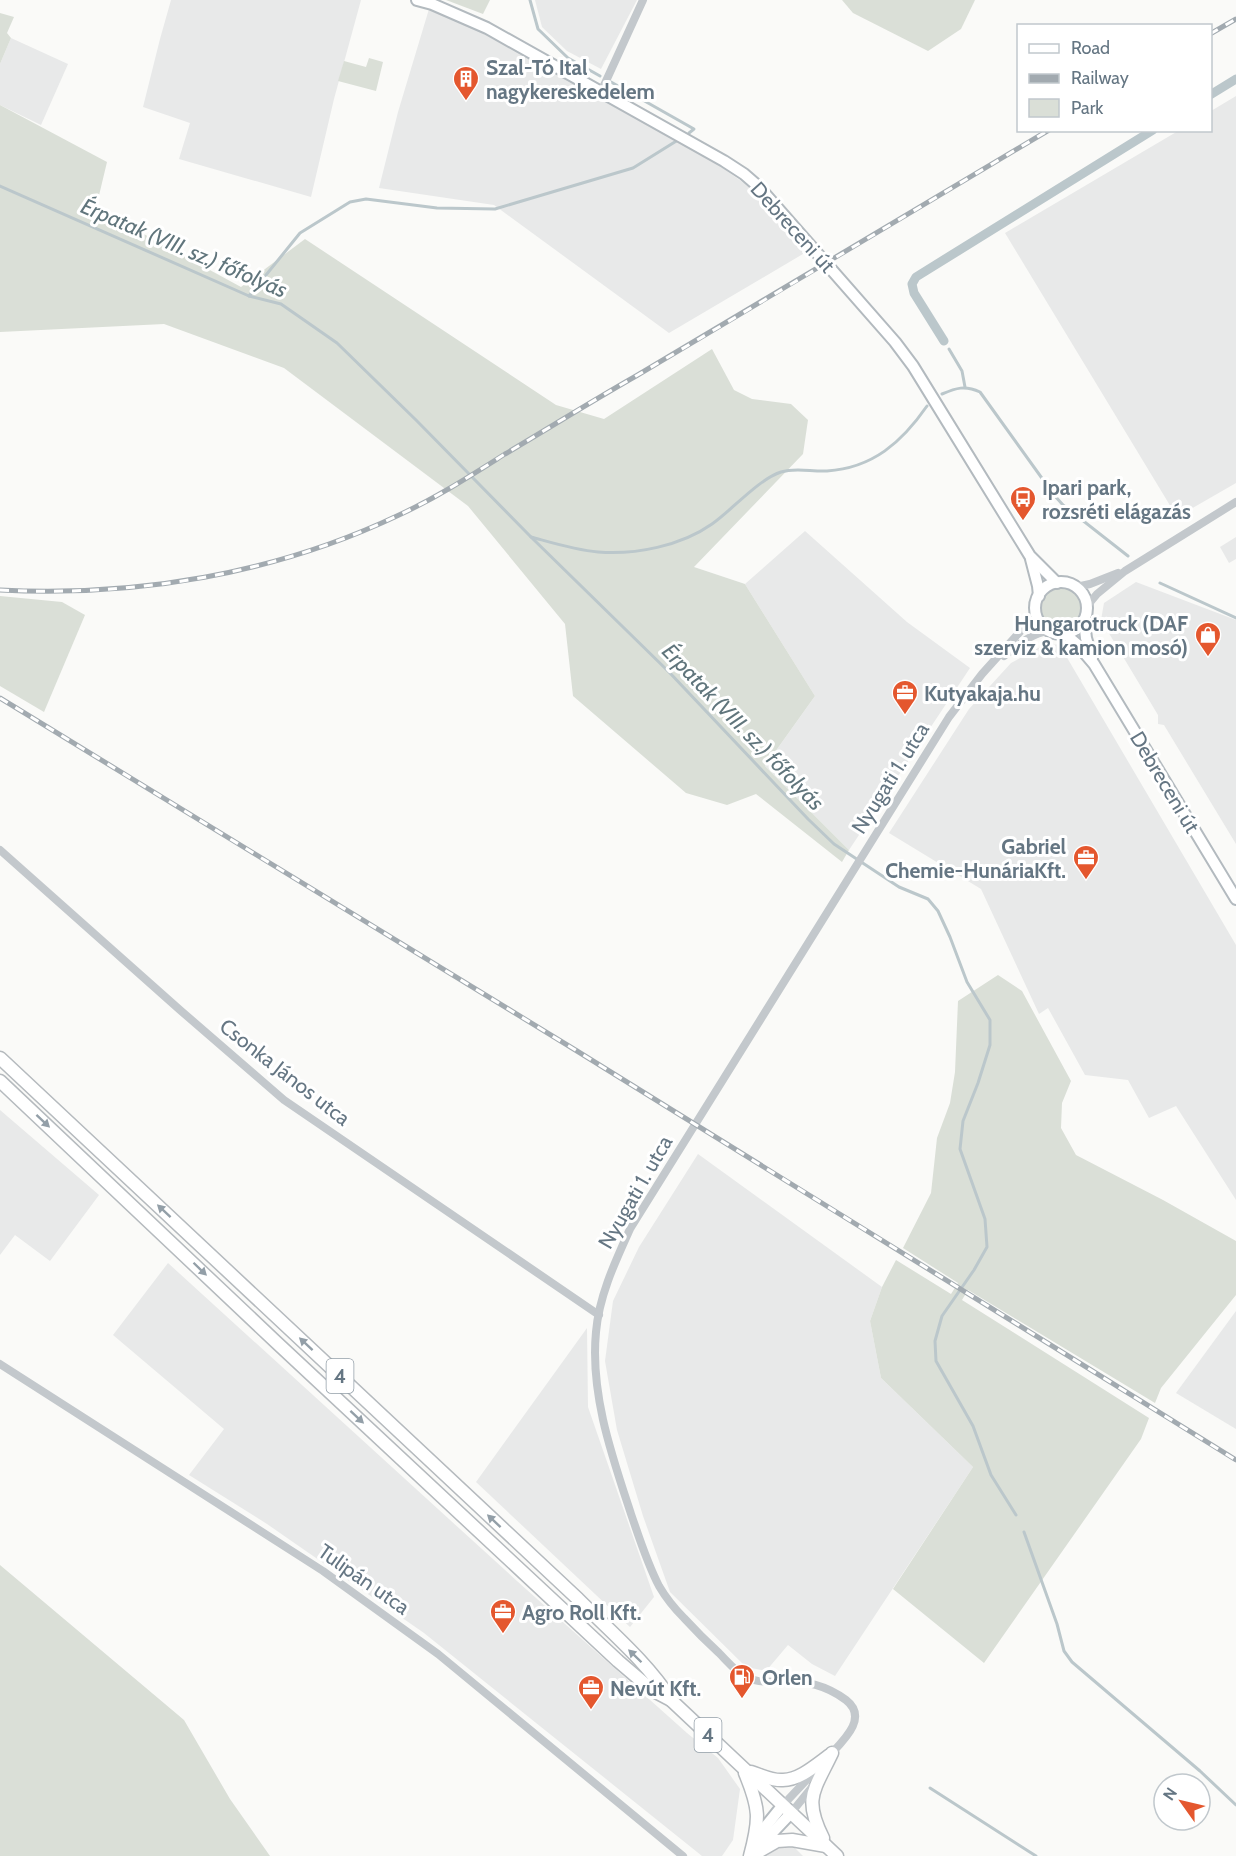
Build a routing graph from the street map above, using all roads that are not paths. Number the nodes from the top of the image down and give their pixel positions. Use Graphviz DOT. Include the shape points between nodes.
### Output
graph roads {
  1 [pos="417,0"];
  2 [pos="643,0"];
  3 [pos="600,92"];
  4 [pos="1236,502"];
  5 [pos="1030,556"];
  6 [pos="1125,571"];
  7 [pos="1057,583"];
  8 [pos="1076,587"];
  9 [pos="1039,596"];
  10 [pos="1087,606"];
  11 [pos="1036,614"];
  12 [pos="1084,621"];
  13 [pos="1049,631"];
  14 [pos="1065,633"];
  15 [pos="1094,664"];
  16 [pos="988,668"];
  17 [pos="0,850"];
  18 [pos="1236,899"];
  19 [pos="0,1058"];
  20 [pos="0,1081"];
  21 [pos="599,1315"];
  22 [pos="0,1364"];
  23 [pos="672,1701"];
  24 [pos="832,1753"];
  25 [pos="744,1769"];
  26 [pos="787,1809"];
  27 [pos="827,1847"];
  28 [pos="683,1856"];
  29 [pos="750,1856"];
  30 [pos="837,1856"];
  1 -- 3 [label="street, Debreceni út" via="487,28"];
  2 -- 3 [label="street"];
  3 -- 5 [label="street, Debreceni út" via="724,161 765,192 914,366"];
  4 -- 6 [label="street"];
  5 -- 7 [label="street"];
  5 -- 9 [label="street"];
  6 -- 8 [label="street"];
  6 -- 10 [label="street"];
  7 -- 8 [label="street"];
  7 -- 9 [label="street"];
  8 -- 10 [label="street"];
  9 -- 11 [label="street"];
  10 -- 12 [label="street"];
  11 -- 13 [label="street"];
  11 -- 16 [label="street, Nyugati 1. utca"];
  12 -- 14 [label="street" via="1074,631"];
  12 -- 15 [label="street"];
  13 -- 14 [label="street"];
  13 -- 16 [label="street, Nyugati 1. utca" via="1033,635"];
  14 -- 15 [label="street"];
  15 -- 18 [label="street, Debreceni út"];
  16 -- 21 [label="street, Nyugati 1. utca" via="949,717 630,1229"];
  17 -- 21 [label="street, Csonka János utca" via="284,1100"];
  23 -- 19 [label="main road, 4, one-way" via="646,1667 578,1599"];
  20 -- 23 [label="main road, 4, one-way" via="624,1667"];
  21 -- 24 [label="street, Nyugati 1. utca" via="595,1352 600,1400 614,1462 659,1585 688,1623 743,1675 757,1681 816,1684 847,1701 855,1715 854,1728"];
  22 -- 28 [label="street, Tulipán utca" via="323,1571 419,1640"];
  23 -- 25 [label="main road, 4"];
  24 -- 25 [label="main road" via="806,1772 785,1781"];
  24 -- 26 [label="street"];
  24 -- 27 [label="main road" via="811,1802"];
  25 -- 26 [label="main road, 4"];
  25 -- 29 [label="main road" via="758,1812"];
  26 -- 27 [label="main road, 4"];
  26 -- 29 [label="street" via="766,1826"];
  27 -- 29 [label="main road" via="777,1841"];
  27 -- 30 [label="main road, 4"];
}
